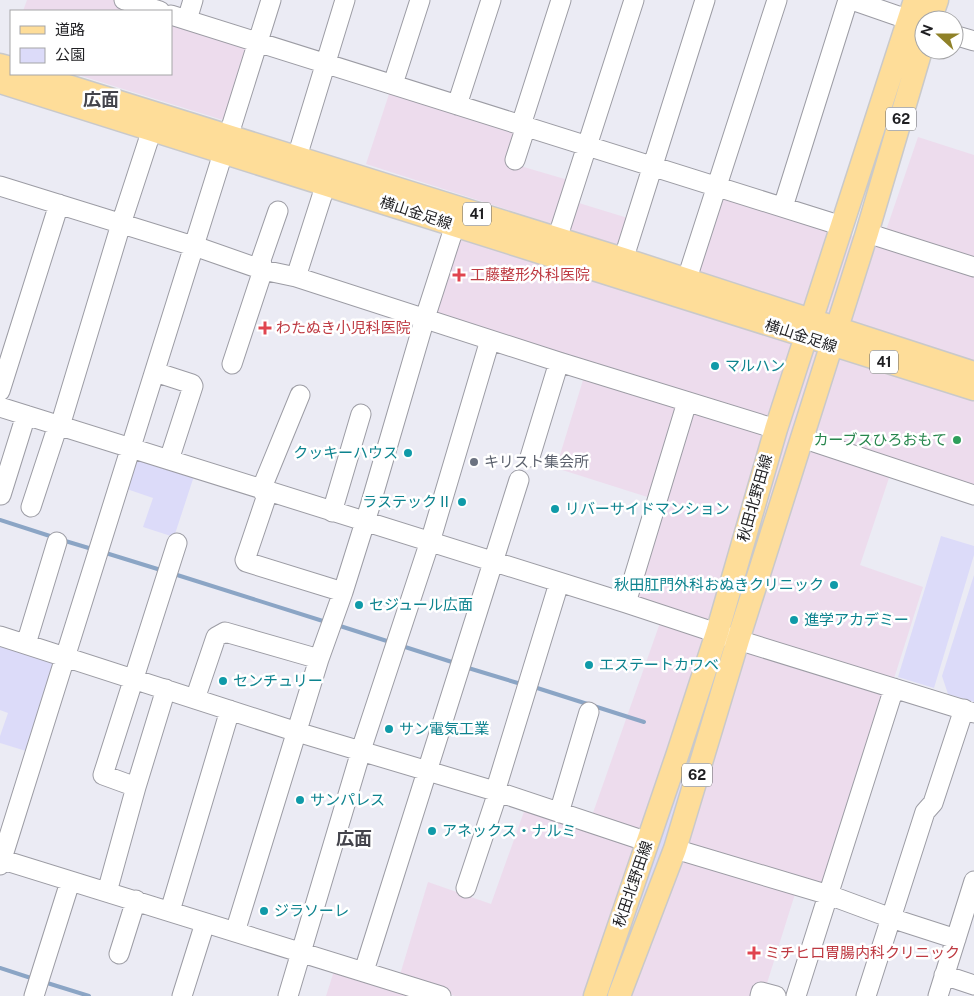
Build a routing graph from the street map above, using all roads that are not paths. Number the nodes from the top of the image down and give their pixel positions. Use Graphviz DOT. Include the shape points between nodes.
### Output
graph roads {
  1 [pos="124,0"];
  2 [pos="193,0"];
  3 [pos="271,0"];
  4 [pos="345,0"];
  5 [pos="420,0"];
  6 [pos="491,0"];
  7 [pos="561,0"];
  8 [pos="634,0"];
  9 [pos="705,0"];
  10 [pos="777,0"];
  11 [pos="850,0"];
  12 [pos="936,0"];
  13 [pos="157,10"];
  14 [pos="925,10"];
  15 [pos="914,15"];
  16 [pos="179,17"];
  17 [pos="914,24"];
  18 [pos="258,42"];
  19 [pos="886,42"];
  20 [pos="918,60"];
  21 [pos="326,63"];
  22 [pos="32,75"];
  23 [pos="882,77"];
  24 [pos="0,82"];
  25 [pos="393,84"];
  26 [pos="457,105"];
  27 [pos="154,122"];
  28 [pos="524,126"];
  29 [pos="225,144"];
  30 [pos="588,146"];
  31 [pos="515,160"];
  32 [pos="294,166"];
  33 [pos="652,166"];
  34 [pos="328,177"];
  35 [pos="0,186"];
  36 [pos="716,186"];
  37 [pos="59,204"];
  38 [pos="783,207"];
  39 [pos="278,211"];
  40 [pos="121,224"];
  41 [pos="456,225"];
  42 [pos="842,226"];
  43 [pos="868,233"];
  44 [pos="558,239"];
  45 [pos="193,246"];
  46 [pos="974,267"];
  47 [pos="620,268"];
  48 [pos="263,270"];
  49 [pos="296,276"];
  50 [pos="684,288"];
  51 [pos="425,318"];
  52 [pos="807,329"];
  53 [pos="834,337"];
  54 [pos="490,340"];
  55 [pos="559,362"];
  56 [pos="232,364"];
  57 [pos="155,372"];
  58 [pos="974,372"];
  59 [pos="974,389"];
  60 [pos="0,391"];
  61 [pos="300,395"];
  62 [pos="688,402"];
  63 [pos="0,407"];
  64 [pos="362,414"];
  65 [pos="26,415"];
  66 [pos="59,425"];
  67 [pos="776,429"];
  68 [pos="802,438"];
  69 [pos="131,448"];
  70 [pos="530,457"];
  71 [pos="169,460"];
  72 [pos="518,480"];
  73 [pos="265,491"];
  74 [pos="1,495"];
  75 [pos="974,495"];
  76 [pos="31,507"];
  77 [pos="332,512"];
  78 [pos="365,522"];
  79 [pos="57,542"];
  80 [pos="177,542"];
  81 [pos="430,542"];
  82 [pos="492,562"];
  83 [pos="559,583"];
  84 [pos="343,592"];
  85 [pos="626,603"];
  86 [pos="717,633"];
  87 [pos="0,636"];
  88 [pos="738,640"];
  89 [pos="26,644"];
  90 [pos="65,656"];
  91 [pos="319,659"];
  92 [pos="133,678"];
  93 [pos="894,688"];
  94 [pos="166,689"];
  95 [pos="195,699"];
  96 [pos="230,710"];
  97 [pos="969,711"];
  98 [pos="589,712"];
  99 [pos="297,732"];
  100 [pos="362,751"];
  101 [pos="426,771"];
  102 [pos="136,787"];
  103 [pos="496,792"];
  104 [pos="559,813"];
  105 [pos="648,842"];
  106 [pos="674,850"];
  107 [pos="1,861"];
  108 [pos="974,881"];
  109 [pos="70,882"];
  110 [pos="466,888"];
  111 [pos="107,892"];
  112 [pos="829,896"];
  113 [pos="136,900"];
  114 [pos="170,911"];
  115 [pos="892,918"];
  116 [pos="205,923"];
  117 [pos="235,932"];
  118 [pos="956,939"];
  119 [pos="302,952"];
  120 [pos="119,954"];
  121 [pos="364,971"];
  122 [pos="944,975"];
  123 [pos="974,985"];
  124 [pos="34,996"];
  125 [pos="182,996"];
  126 [pos="288,996"];
  127 [pos="442,996"];
  128 [pos="595,996"];
  129 [pos="619,996"];
  130 [pos="760,996"];
  131 [pos="776,996"];
  132 [pos="796,996"];
  133 [pos="866,996"];
  134 [pos="938,996"];
  1 -- 13 [label="street"];
  2 -- 16 [label="street"];
  3 -- 18 [label="street"];
  4 -- 21 [label="street"];
  5 -- 25 [label="street"];
  6 -- 26 [label="street"];
  7 -- 28 [label="street"];
  8 -- 30 [label="street"];
  9 -- 33 [label="street"];
  10 -- 36 [label="street"];
  11 -- 15 [label="street"];
  11 -- 38 [label="street"];
  12 -- 14 [label="main road, 秋田北野田線 / 62"];
  16 -- 18 [label="street"];
  17 -- 23 [label="main road, 秋田北野田線 / 62"];
  18 -- 21 [label="street"];
  18 -- 29 [label="street"];
  19 -- 23 [label="main road"];
  20 -- 43 [label="main road, 秋田北野田線 / 62"];
  21 -- 25 [label="street"];
  21 -- 32 [label="street"];
  22 -- 27 [label="main road, 横山金足線 / 41"];
  23 -- 42 [label="main road, 秋田北野田線 / 62"];
  24 -- 27 [label="main road, 横山金足線 / 41"];
  25 -- 26 [label="street"];
  26 -- 28 [label="street"];
  27 -- 29 [label="main road, 横山金足線 / 41"];
  27 -- 40 [label="street"];
  28 -- 30 [label="street"];
  28 -- 31 [label="street"];
  29 -- 32 [label="main road, 横山金足線 / 41"];
  29 -- 45 [label="street"];
  30 -- 33 [label="street"];
  30 -- 44 [label="street"];
  32 -- 34 [label="main road, 横山金足線 / 41"];
  33 -- 36 [label="street"];
  33 -- 47 [label="street"];
  34 -- 41 [label="main road, 横山金足線 / 41"];
  34 -- 44 [label="main road, 横山金足線 / 41"];
  34 -- 49 [label="street"];
  35 -- 37 [label="street"];
  36 -- 38 [label="street"];
  36 -- 50 [label="street"];
  37 -- 40 [label="street"];
  37 -- 60 [label="street"];
  38 -- 42 [label="street"];
  39 -- 48 [label="street" via="261,260"];
  40 -- 45 [label="street"];
  40 -- 66 [label="street"];
  41 -- 47 [label="main road, 横山金足線 / 41"];
  41 -- 51 [label="street"];
  42 -- 52 [label="main road, 秋田北野田線 / 62"];
  43 -- 46 [label="street"];
  43 -- 53 [label="main road, 秋田北野田線 / 62"];
  44 -- 47 [label="main road, 横山金足線 / 41"];
  45 -- 48 [label="street"];
  45 -- 57 [label="street"];
  47 -- 50 [label="main road, 横山金足線 / 41"];
  48 -- 49 [label="street"];
  48 -- 56 [label="street"];
  49 -- 51 [label="street"];
  50 -- 52 [label="main road, 横山金足線 / 41"];
  51 -- 54 [label="street"];
  51 -- 78 [label="street"];
  52 -- 53 [label="main road, 横山金足線 / 41"];
  52 -- 67 [label="main road, 秋田北野田線 / 62"];
  53 -- 58 [label="main road, 横山金足線 / 41"];
  53 -- 59 [label="main road, 横山金足線 / 41"];
  53 -- 68 [label="main road, 秋田北野田線 / 62"];
  54 -- 55 [label="street"];
  54 -- 81 [label="street"];
  55 -- 62 [label="street"];
  55 -- 70 [label="street"];
  57 -- 69 [label="street"];
  57 -- 71 [label="street" via="193,386"];
  61 -- 73 [label="street"];
  62 -- 67 [label="street"];
  62 -- 85 [label="street"];
  63 -- 65 [label="street"];
  64 -- 77 [label="street"];
  65 -- 66 [label="street"];
  65 -- 74 [label="street"];
  66 -- 69 [label="street"];
  66 -- 76 [label="street"];
  67 -- 86 [label="main road, 秋田北野田線 / 62"];
  68 -- 75 [label="street"];
  68 -- 88 [label="main road, 秋田北野田線 / 62"];
  69 -- 71 [label="street"];
  69 -- 90 [label="street"];
  71 -- 73 [label="street"];
  72 -- 82 [label="street"];
  73 -- 77 [label="street"];
  73 -- 84 [label="street" via="246,562"];
  77 -- 78 [label="street"];
  78 -- 81 [label="street"];
  78 -- 84 [label="street"];
  79 -- 89 [label="street"];
  80 -- 92 [label="street"];
  81 -- 82 [label="street"];
  81 -- 100 [label="street"];
  82 -- 83 [label="street"];
  82 -- 101 [label="street"];
  83 -- 85 [label="street"];
  83 -- 103 [label="street"];
  84 -- 91 [label="street"];
  85 -- 86 [label="street"];
  86 -- 88 [label="street"];
  86 -- 105 [label="main road, 秋田北野田線 / 62"];
  87 -- 89 [label="street"];
  88 -- 93 [label="street"];
  88 -- 106 [label="main road, 秋田北野田線 / 62"];
  89 -- 90 [label="street"];
  90 -- 92 [label="street"];
  90 -- 107 [label="street"];
  91 -- 95 [label="street" via="225,632 216,637"];
  91 -- 99 [label="street"];
  92 -- 94 [label="street"];
  92 -- 102 [label="street" via="103,775"];
  93 -- 97 [label="street"];
  93 -- 112 [label="street"];
  94 -- 95 [label="street"];
  94 -- 102 [label="street"];
  95 -- 96 [label="street"];
  96 -- 99 [label="street"];
  96 -- 114 [label="street"];
  97 -- 115 [label="street" via="933,804 925,812"];
  98 -- 104 [label="street"];
  99 -- 100 [label="street"];
  99 -- 117 [label="street"];
  100 -- 101 [label="street"];
  100 -- 119 [label="street"];
  101 -- 103 [label="street"];
  101 -- 121 [label="street"];
  102 -- 111 [label="street"];
  103 -- 104 [label="street"];
  103 -- 110 [label="street"];
  104 -- 105 [label="street"];
  105 -- 128 [label="main road, 秋田北野田線 / 62"];
  106 -- 112 [label="street"];
  106 -- 129 [label="main road, 秋田北野田線 / 62"];
  107 -- 109 [label="street"];
  108 -- 118 [label="street"];
  109 -- 111 [label="street"];
  109 -- 124 [label="street"];
  111 -- 113 [label="street"];
  112 -- 115 [label="street"];
  112 -- 132 [label="street"];
  113 -- 114 [label="street"];
  113 -- 120 [label="street"];
  114 -- 116 [label="street"];
  115 -- 118 [label="street"];
  115 -- 133 [label="street"];
  116 -- 117 [label="street"];
  116 -- 125 [label="street"];
  117 -- 119 [label="street"];
  118 -- 122 [label="street"];
  119 -- 121 [label="street"];
  119 -- 126 [label="street"];
  121 -- 127 [label="street"];
  122 -- 123 [label="street"];
  122 -- 134 [label="street"];
  130 -- 131 [label="street" via="762,992"];
}
